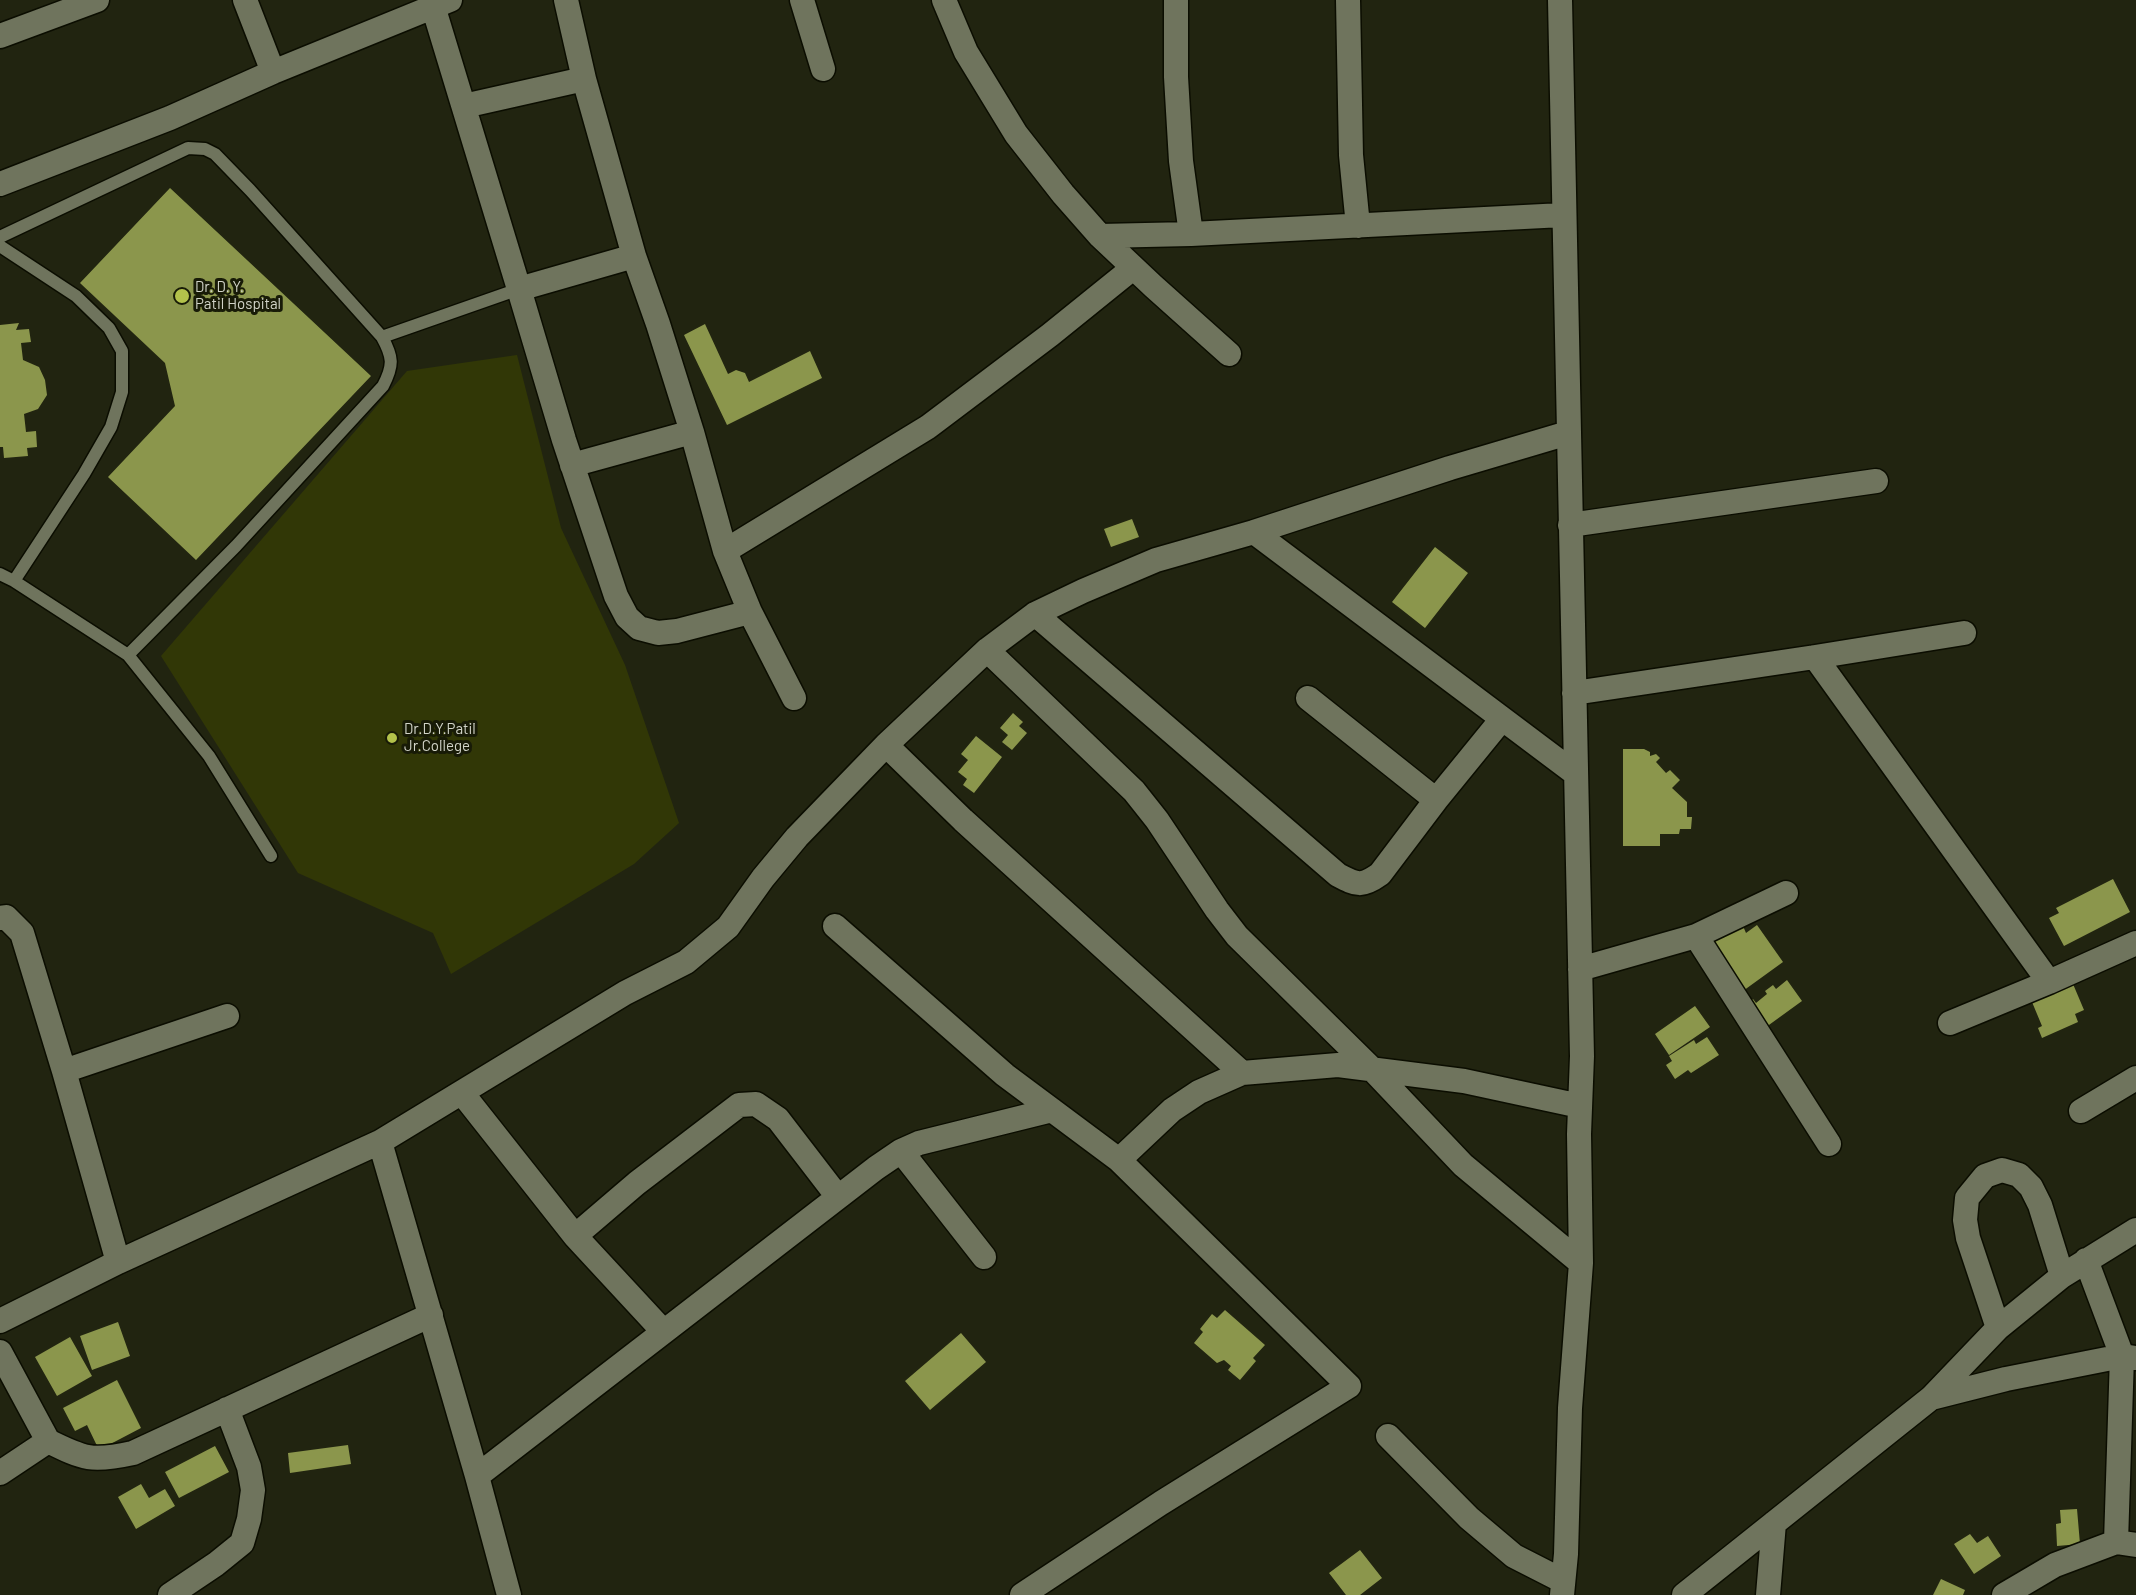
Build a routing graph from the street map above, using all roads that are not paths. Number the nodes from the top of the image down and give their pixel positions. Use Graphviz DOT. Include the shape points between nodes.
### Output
graph roads {
  1 [pos="97,0"];
  2 [pos="245,0"];
  3 [pos="566,0"];
  4 [pos="802,0"];
  5 [pos="944,0"];
  6 [pos="1176,0"];
  7 [pos="1348,0"];
  8 [pos="1560,0"];
  9 [pos="442,3"];
  10 [pos="0,36"];
  11 [pos="823,69"];
  12 [pos="273,72"];
  13 [pos="584,79"];
  14 [pos="464,106"];
  15 [pos="0,184"];
  16 [pos="1563,215"];
  17 [pos="1358,226"];
  18 [pos="1191,234"];
  19 [pos="1100,236"];
  20 [pos="0,237"];
  21 [pos="0,246"];
  22 [pos="634,256"];
  23 [pos="1133,268"];
  24 [pos="519,289"];
  25 [pos="382,337"];
  26 [pos="1229,354"];
  27 [pos="692,432"];
  28 [pos="1568,433"];
  29 [pos="572,465"];
  30 [pos="1876,481"];
  31 [pos="1570,525"];
  32 [pos="1254,532"];
  33 [pos="724,551"];
  34 [pos="0,574"];
  35 [pos="15,581"];
  36 [pos="750,612"];
  37 [pos="1035,614"];
  38 [pos="1964,633"];
  39 [pos="987,650"];
  40 [pos="128,655"];
  41 [pos="1815,657"];
  42 [pos="1574,693"];
  43 [pos="1308,698"];
  44 [pos="794,699"];
  45 [pos="1502,719"];
  46 [pos="886,745"];
  47 [pos="1576,774"];
  48 [pos="1436,800"];
  49 [pos="271,856"];
  50 [pos="1786,893"];
  51 [pos="0,918"];
  52 [pos="835,926"];
  53 [pos="1696,936"];
  54 [pos="2136,943"];
  55 [pos="1580,969"];
  56 [pos="2049,982"];
  57 [pos="227,1016"];
  58 [pos="1950,1023"];
  59 [pos="1371,1068"];
  60 [pos="64,1071"];
  61 [pos="1242,1073"];
  62 [pos="2136,1078"];
  63 [pos="462,1093"];
  64 [pos="1580,1106"];
  65 [pos="1052,1110"];
  66 [pos="2081,1111"];
  67 [pos="380,1142"];
  68 [pos="1829,1144"];
  69 [pos="901,1151"];
  70 [pos="1119,1160"];
  71 [pos="838,1197"];
  72 [pos="2136,1230"];
  73 [pos="575,1236"];
  74 [pos="984,1257"];
  75 [pos="2086,1260"];
  76 [pos="118,1262"];
  77 [pos="1581,1263"];
  78 [pos="2061,1276"];
  79 [pos="431,1315"];
  80 [pos="0,1321"];
  81 [pos="1998,1328"];
  82 [pos="663,1331"];
  83 [pos="0,1352"];
  84 [pos="2129,1357"];
  85 [pos="1931,1398"];
  86 [pos="227,1409"];
  87 [pos="1388,1436"];
  88 [pos="48,1441"];
  89 [pos="0,1473"];
  90 [pos="477,1476"];
  91 [pos="1774,1522"];
  92 [pos="2126,1544"];
  93 [pos="1563,1588"];
  94 [pos="170,1595"];
  95 [pos="509,1595"];
  96 [pos="1022,1595"];
  97 [pos="1684,1595"];
  98 [pos="1768,1595"];
  99 [pos="2004,1595"];
  1 -- 10 [label="street"];
  2 -- 12 [label="street"];
  3 -- 13 [label="street"];
  4 -- 11 [label="street"];
  5 -- 19 [label="street" via="966,52 1016,134"];
  6 -- 18 [label="street" via="1181,161"];
  7 -- 17 [label="street" via="1351,155"];
  8 -- 16 [label="street"];
  9 -- 12 [label="street"];
  9 -- 14 [label="street"];
  12 -- 15 [label="street" via="170,118"];
  13 -- 14 [label="street"];
  13 -- 22 [label="street"];
  14 -- 24 [label="street"];
  16 -- 17 [label="street"];
  16 -- 28 [label="street"];
  17 -- 18 [label="street"];
  18 -- 19 [label="street"];
  19 -- 23 [label="street"];
  20 -- 25 [label="lane" via="188,148 205,149 215,154 250,190"];
  21 -- 35 [label="lane" via="76,296 109,328 122,351 122,392 111,427"];
  22 -- 24 [label="street"];
  22 -- 27 [label="street"];
  23 -- 26 [label="street"];
  23 -- 33 [label="street" via="928,427"];
  24 -- 25 [label="lane"];
  24 -- 29 [label="street"];
  25 -- 40 [label="lane" via="392,362 383,386 236,546"];
  27 -- 29 [label="street"];
  27 -- 33 [label="street"];
  28 -- 31 [label="street"];
  28 -- 32 [label="street"];
  29 -- 36 [label="street" via="616,596 627,617 639,628 658,633 677,631"];
  30 -- 31 [label="street"];
  31 -- 42 [label="street"];
  32 -- 37 [label="street" via="1156,560"];
  32 -- 45 [label="street"];
  33 -- 36 [label="street"];
  34 -- 35 [label="lane"];
  35 -- 40 [label="lane"];
  36 -- 44 [label="street"];
  37 -- 39 [label="street"];
  37 -- 48 [label="street" via="1338,875 1353,882 1368,883 1380,874"];
  38 -- 41 [label="street"];
  39 -- 46 [label="street"];
  39 -- 59 [label="street" via="1134,791 1237,936"];
  40 -- 49 [label="lane" via="209,756"];
  41 -- 42 [label="street"];
  41 -- 56 [label="street"];
  42 -- 47 [label="street"];
  43 -- 48 [label="street"];
  45 -- 47 [label="street"];
  45 -- 48 [label="street"];
  46 -- 61 [label="street"];
  46 -- 63 [label="street" via="797,837 728,927 686,962 625,993"];
  47 -- 55 [label="street"];
  50 -- 53 [label="street"];
  51 -- 60 [label="street" via="6,918 22,933"];
  52 -- 65 [label="street" via="1005,1075"];
  53 -- 55 [label="street"];
  53 -- 68 [label="street"];
  54 -- 56 [label="street"];
  55 -- 64 [label="street"];
  56 -- 58 [label="street"];
  57 -- 60 [label="street"];
  59 -- 61 [label="street" via="1338,1065"];
  59 -- 64 [label="street" via="1464,1081"];
  59 -- 77 [label="street" via="1463,1165"];
  60 -- 76 [label="street"];
  61 -- 70 [label="street" via="1199,1092 1172,1110"];
  62 -- 66 [label="street"];
  63 -- 67 [label="street"];
  63 -- 73 [label="street"];
  64 -- 77 [label="street"];
  65 -- 69 [label="street" via="919,1143"];
  65 -- 70 [label="street"];
  67 -- 76 [label="street"];
  67 -- 79 [label="street"];
  69 -- 71 [label="street"];
  69 -- 74 [label="street"];
  70 -- 96 [label="street" via="1349,1386"];
  71 -- 73 [label="street" via="778,1119 756,1104 739,1105 637,1182"];
  71 -- 82 [label="street"];
  72 -- 75 [label="street"];
  73 -- 82 [label="street"];
  75 -- 78 [label="street"];
  75 -- 84 [label="street"];
  76 -- 80 [label="street"];
  77 -- 93 [label="street"];
  78 -- 81 [label="street"];
  78 -- 81 [label="street" via="2031,1187 2019,1174 2002,1170 1985,1176 1967,1198 1965,1220"];
  79 -- 86 [label="street"];
  79 -- 90 [label="street"];
  81 -- 85 [label="street"];
  82 -- 90 [label="street"];
  83 -- 88 [label="street"];
  84 -- 85 [label="street" via="2006,1379"];
  84 -- 92 [label="street"];
  85 -- 91 [label="street"];
  86 -- 88 [label="street" via="133,1452 106,1459 79,1456"];
  86 -- 94 [label="street" via="249,1467 253,1490 242,1543"];
  87 -- 93 [label="street" via="1469,1518 1514,1556"];
  88 -- 89 [label="street"];
  90 -- 95 [label="street"];
  91 -- 97 [label="street"];
  91 -- 98 [label="street"];
  92 -- 99 [label="street" via="2055,1565"];
}
